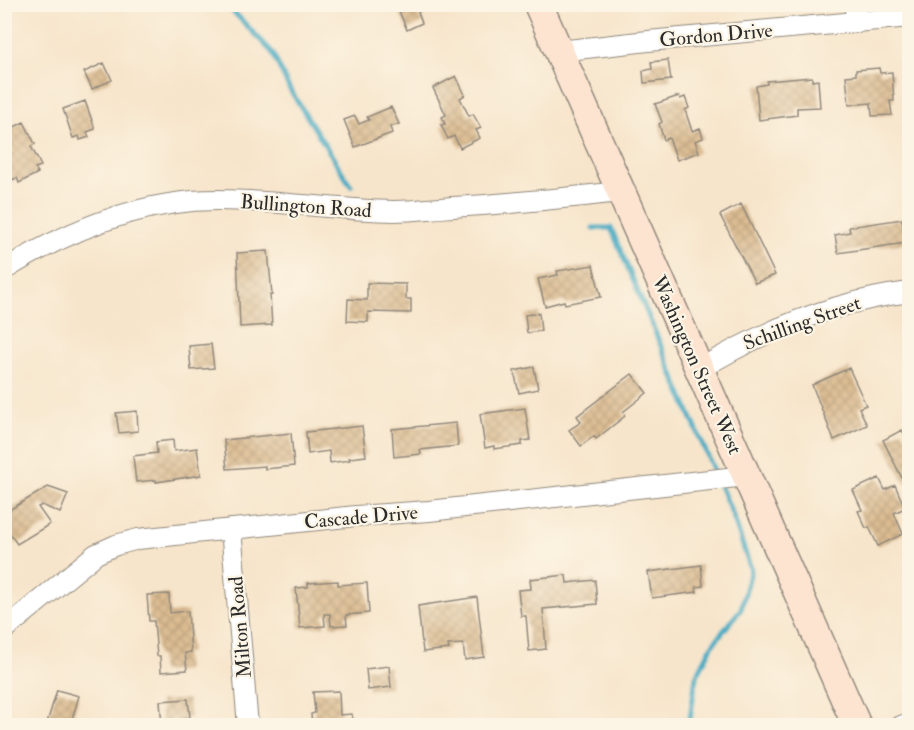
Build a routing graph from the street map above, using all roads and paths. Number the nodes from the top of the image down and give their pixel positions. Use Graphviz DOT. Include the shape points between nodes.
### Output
graph roads {
  1 [pos="538,4"];
  2 [pos="856,14"];
  3 [pos="909,17"];
  4 [pos="559,51"];
  5 [pos="621,192"];
  6 [pos="4,270"];
  7 [pos="909,292"];
  8 [pos="700,369"];
  9 [pos="746,476"];
  10 [pos="231,529"];
  11 [pos="4,630"];
  12 [pos="909,723"];
  13 [pos="248,726"];
  14 [pos="857,726"];
  15 [pos="901,726"];
  1 -- 4 [label="street, Washington Street West"];
  2 -- 3 [label="street, Gordon Drive"];
  2 -- 4 [label="street, Gordon Drive"];
  4 -- 5 [label="street, Washington Street West"];
  5 -- 6 [label="street, Bullington Road" via="397,211 216,200 171,205 83,228"];
  5 -- 8 [label="street, Washington Street West"];
  7 -- 8 [label="street, Schilling Street" via="842,305 739,346"];
  8 -- 9 [label="street, Washington Street West"];
  9 -- 10 [label="street, Cascade Drive" via="429,512"];
  9 -- 14 [label="street, Washington Street West"];
  10 -- 11 [label="street, Cascade Drive" via="116,545 96,554"];
  10 -- 13 [label="street, Milton Road"];
  12 -- 15 [label="street"];
}
